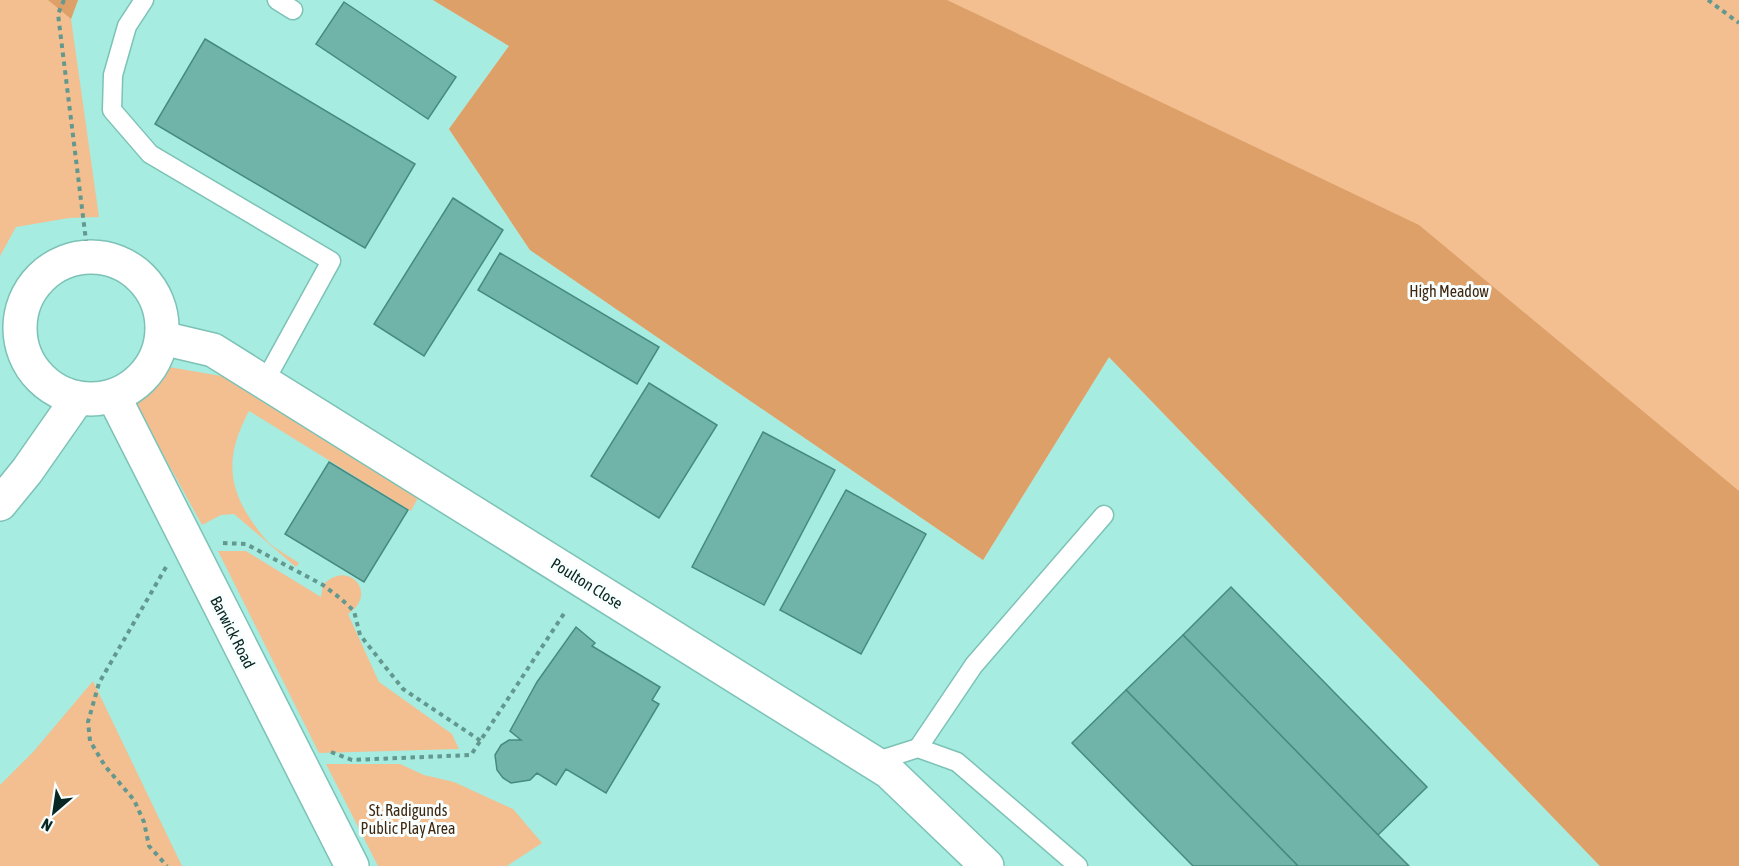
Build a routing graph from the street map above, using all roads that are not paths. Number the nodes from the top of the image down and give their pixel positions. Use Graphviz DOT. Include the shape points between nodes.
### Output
graph roads {
  1 [pos="144,0"];
  2 [pos="277,0"];
  3 [pos="293,10"];
  4 [pos="11,308"];
  5 [pos="162,338"];
  6 [pos="265,381"];
  7 [pos="114,397"];
  8 [pos="78,398"];
  9 [pos="0,504"];
  10 [pos="1104,516"];
  11 [pos="918,748"];
  12 [pos="874,762"];
  13 [pos="352,866"];
  14 [pos="987,866"];
  15 [pos="1078,866"];
  1 -- 6 [label="lane" via="127,26 113,75 112,110 150,154 331,261"];
  2 -- 3 [label="lane"];
  4 -- 5 [label="street" via="45,273 63,262 104,258 131,269 145,281 156,297 162,317"];
  4 -- 8 [label="street" via="27,360 38,376 53,389"];
  5 -- 6 [label="street, Poulton Close" via="213,350"];
  5 -- 7 [label="street" via="157,357 143,378"];
  6 -- 12 [label="street, Poulton Close"];
  7 -- 8 [label="street"];
  7 -- 13 [label="street, Barwick Road"];
  8 -- 9 [label="street"];
  10 -- 11 [label="lane" via="974,665"];
  11 -- 12 [label="lane"];
  11 -- 15 [label="lane" via="957,762"];
  12 -- 14 [label="street, Poulton Close"];
}
